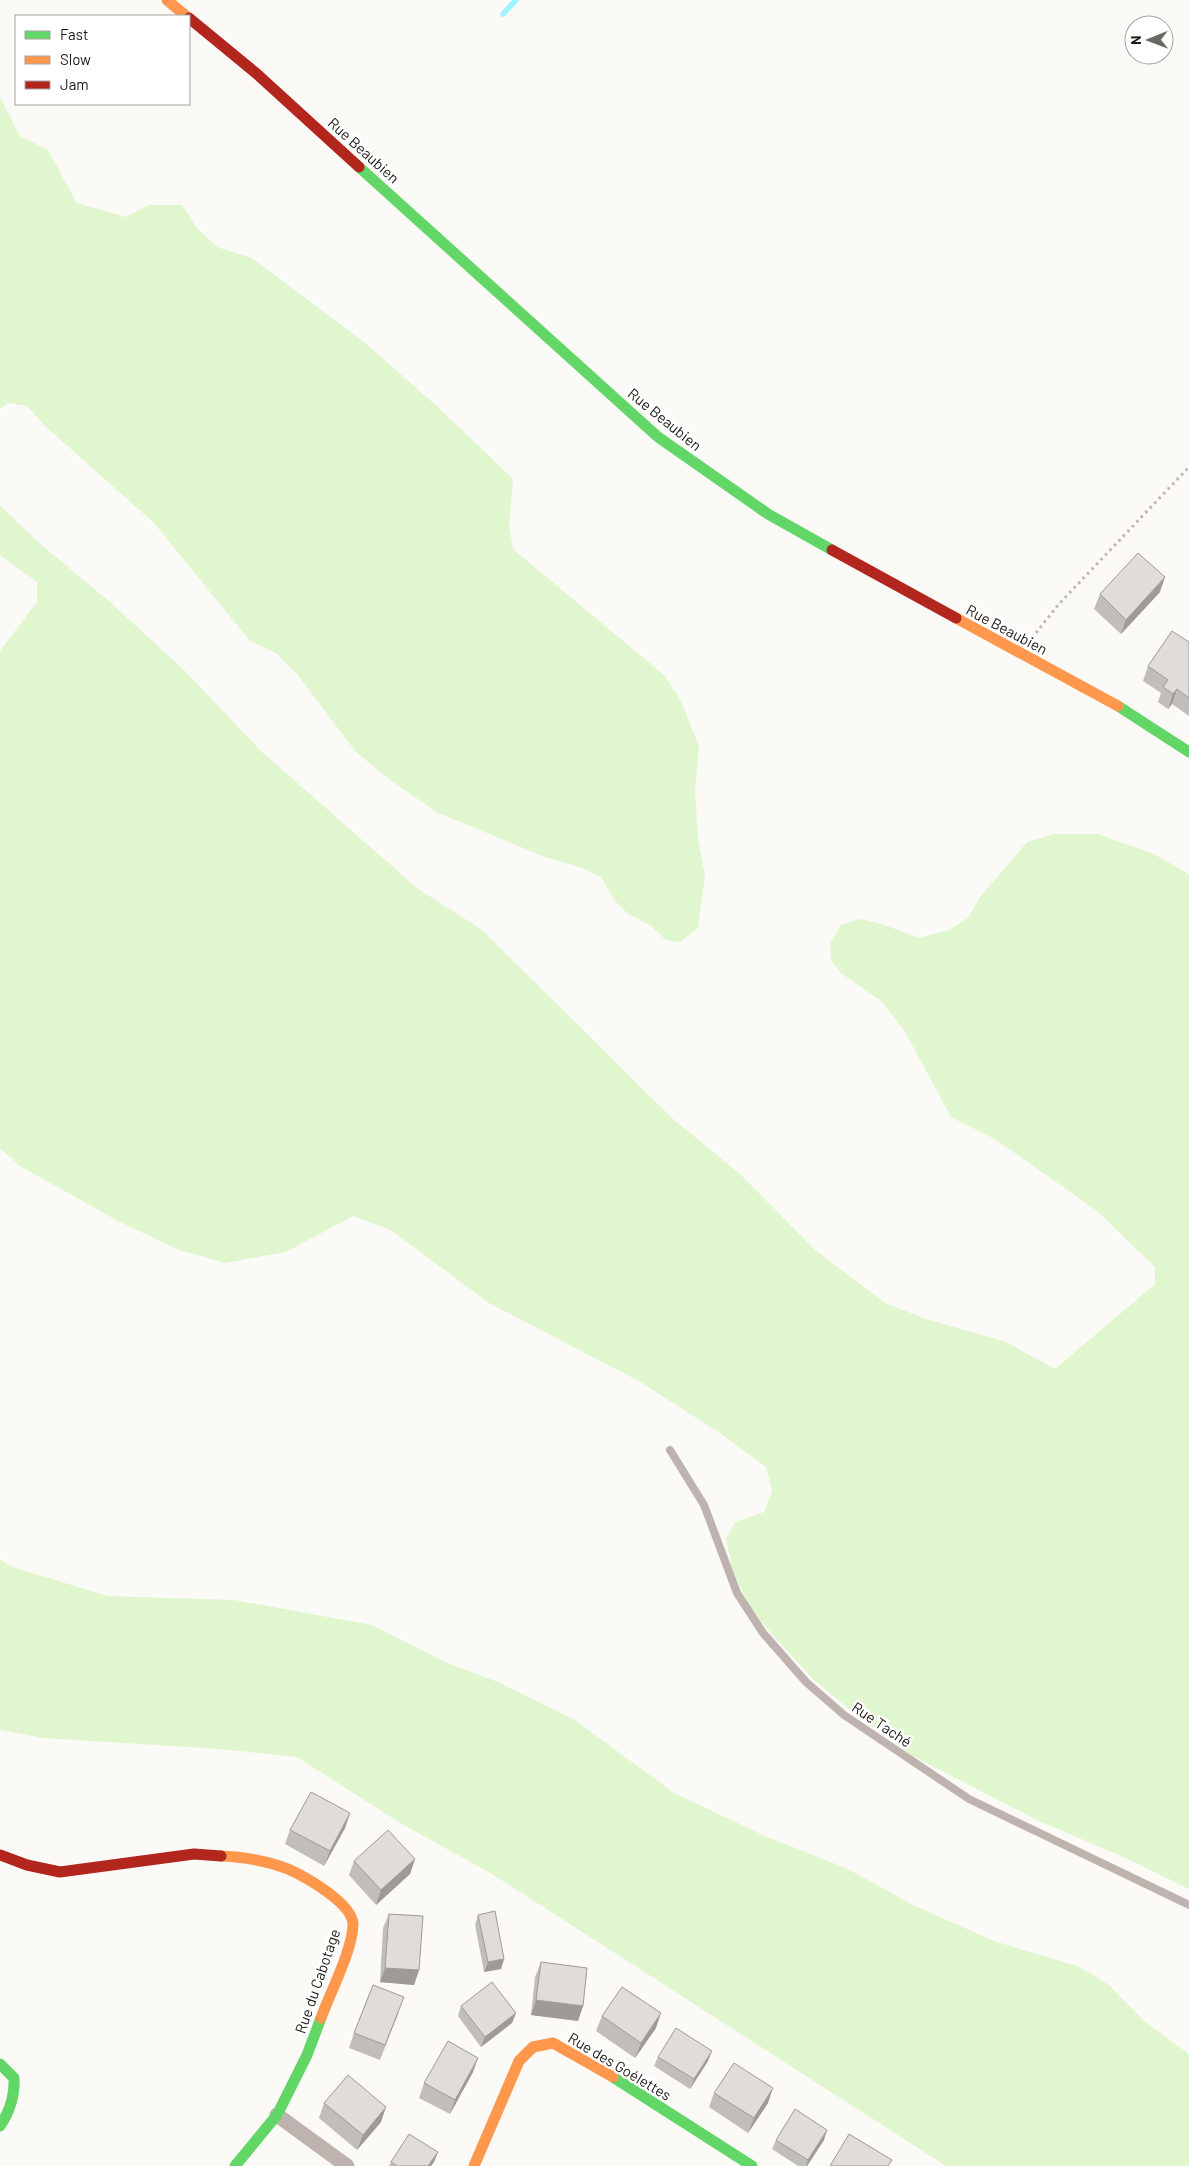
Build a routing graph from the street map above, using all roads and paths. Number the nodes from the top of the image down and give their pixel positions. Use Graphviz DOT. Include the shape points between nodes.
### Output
graph roads {
  1 [pos="166,0"];
  2 [pos="185,15"];
  3 [pos="190,19"];
  4 [pos="1189,467"];
  5 [pos="1022,654"];
  6 [pos="1189,752"];
  7 [pos="670,1450"];
  8 [pos="0,1855"];
  9 [pos="1189,1905"];
  10 [pos="0,2064"];
  11 [pos="277,2115"];
  12 [pos="0,2126"];
  13 [pos="235,2166"];
  14 [pos="347,2166"];
  15 [pos="474,2166"];
  16 [pos="752,2166"];
  1 -- 2 [label="main road, Rue Beaubien"];
  3 -- 5 [label="main road, Rue Beaubien" via="257,74 658,437 768,514"];
  4 -- 5 [label="path" via="1058,605"];
  5 -- 6 [label="main road, Rue Beaubien" via="1138,717"];
  7 -- 9 [label="lane, Rue Taché" via="704,1505 737,1594 763,1634 806,1682 844,1716 969,1799"];
  8 -- 11 [label="main road, Rue du Cabotage" via="60,1872 194,1854 241,1857 288,1869 339,1899 352,1922 350,1942 307,2055"];
  10 -- 12 [label="main road" via="14,2078 15,2094 8,2115"];
  11 -- 13 [label="main road, Rue du Cabotage"];
  11 -- 14 [label="street"];
  15 -- 16 [label="main road, Rue des Goélettes" via="519,2061 533,2046 553,2043"];
}
